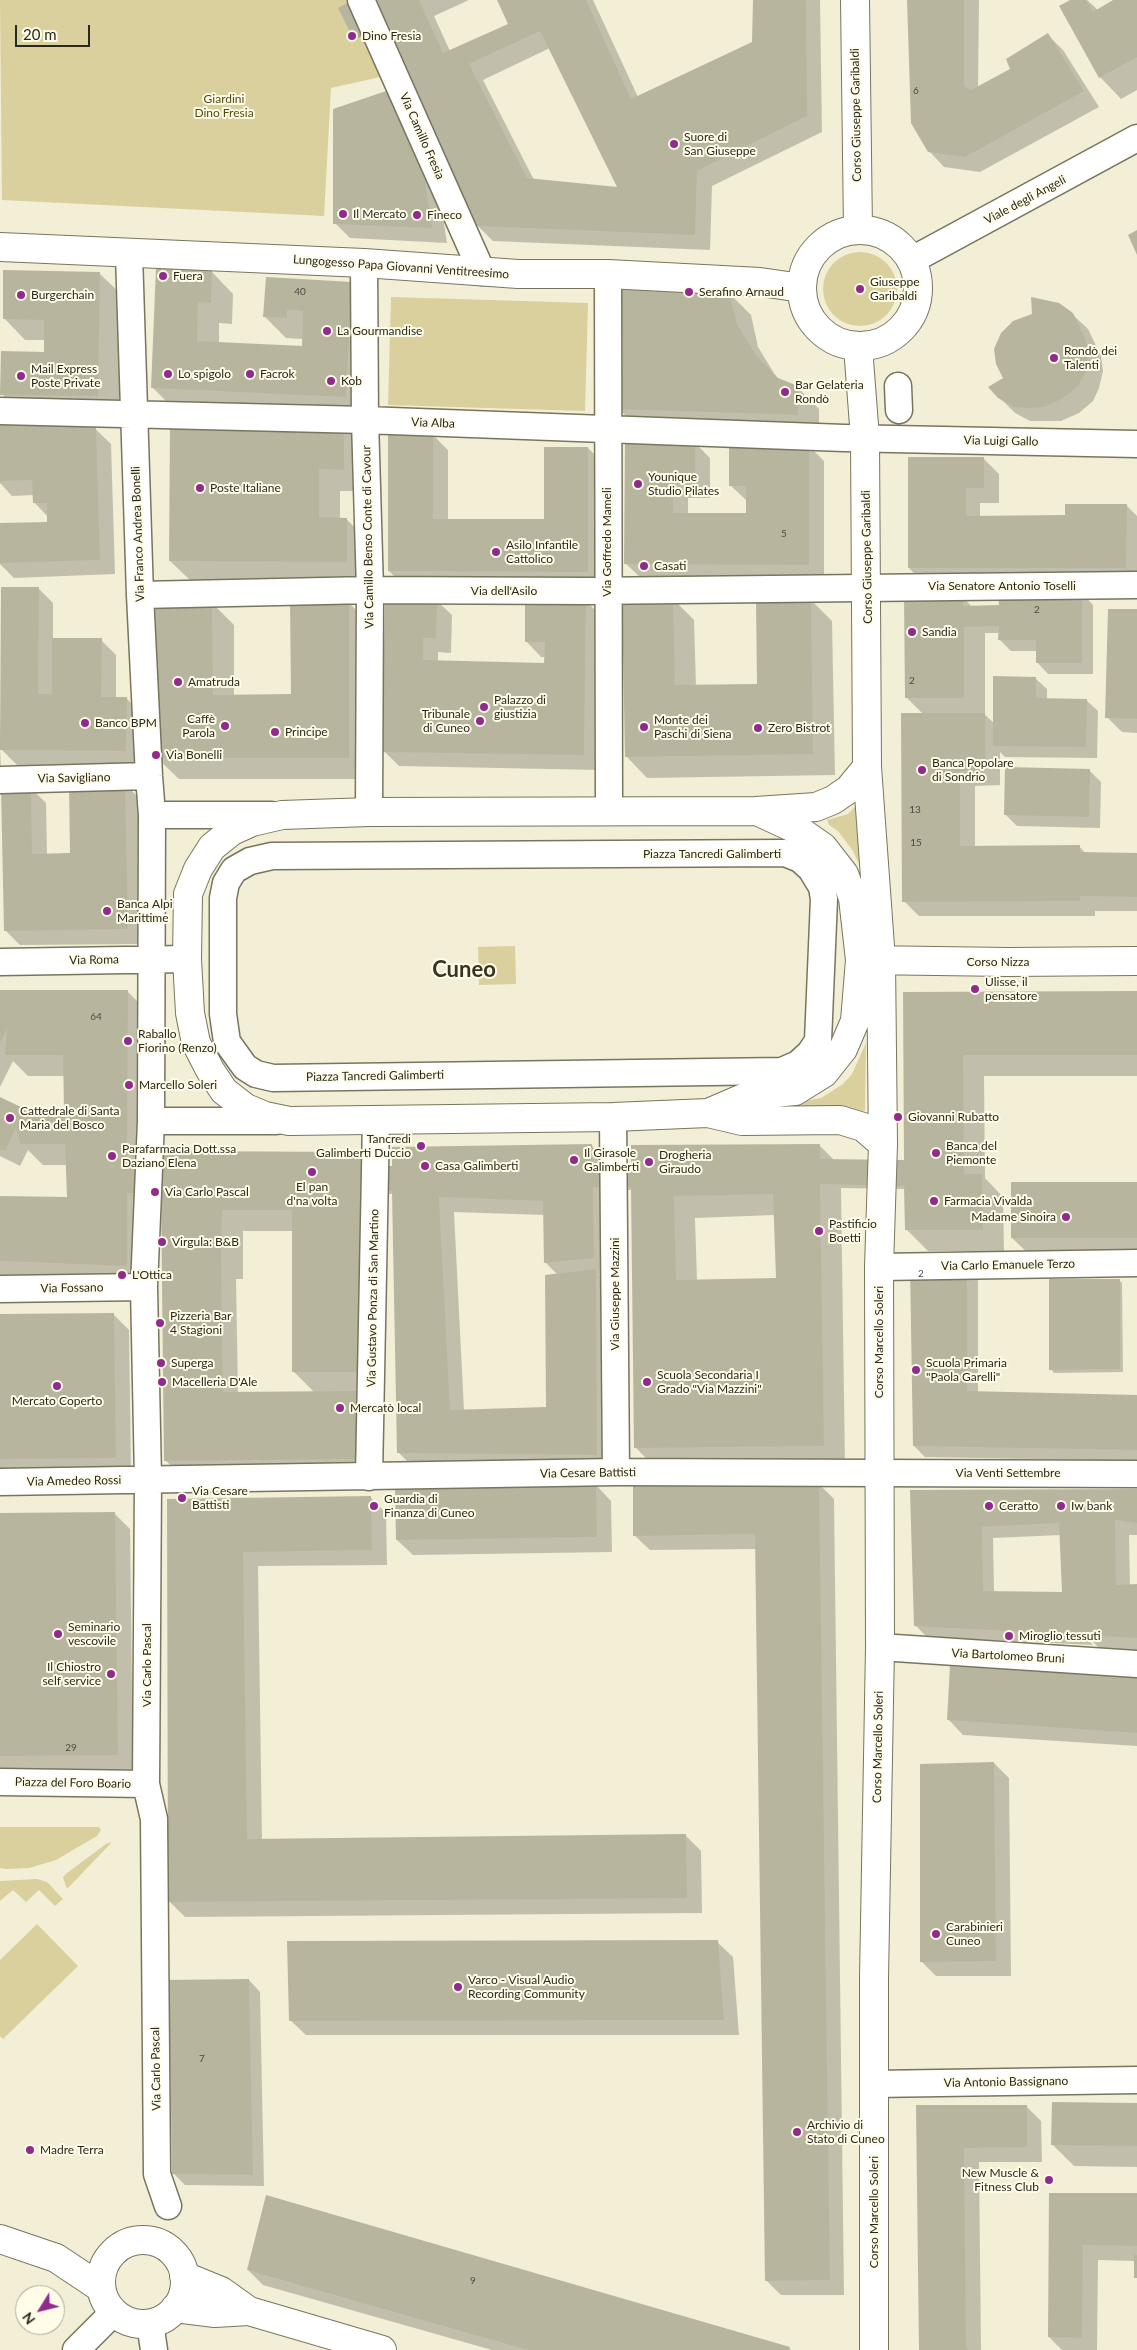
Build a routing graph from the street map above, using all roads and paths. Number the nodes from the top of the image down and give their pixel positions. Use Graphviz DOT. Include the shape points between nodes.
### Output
graph roads {
  1 [pos="361,0"];
  2 [pos="855,0"];
  3 [pos="1137,138"];
  4 [pos="858,230"];
  5 [pos="0,247"];
  6 [pos="128,254"];
  7 [pos="912,260"];
  8 [pos="364,263"];
  9 [pos="482,272"];
  10 [pos="608,274"];
  11 [pos="802,288"];
  12 [pos="858,347"];
  13 [pos="0,411"];
  14 [pos="134,414"];
  15 [pos="365,420"];
  16 [pos="607,428"];
  17 [pos="865,438"];
  18 [pos="1137,444"];
  19 [pos="1137,585"];
  20 [pos="868,587"];
  21 [pos="370,590"];
  22 [pos="608,590"];
  23 [pos="140,595"];
  24 [pos="867,767"];
  25 [pos="148,776"];
  26 [pos="0,780"];
  27 [pos="609,810"];
  28 [pos="756,810"];
  29 [pos="369,812"];
  30 [pos="152,815"];
  31 [pos="282,815"];
  32 [pos="187,959"];
  33 [pos="153,960"];
  34 [pos="870,960"];
  35 [pos="1137,961"];
  36 [pos="0,962"];
  37 [pos="223,1014"];
  38 [pos="708,1113"];
  39 [pos="613,1117"];
  40 [pos="376,1120"];
  41 [pos="152,1121"];
  42 [pos="289,1121"];
  43 [pos="882,1144"];
  44 [pos="1137,1263"];
  45 [pos="879,1267"];
  46 [pos="144,1287"];
  47 [pos="0,1289"];
  48 [pos="616,1472"];
  49 [pos="879,1473"];
  50 [pos="1137,1474"];
  51 [pos="369,1477"];
  52 [pos="148,1479"];
  53 [pos="0,1482"];
  54 [pos="880,1648"];
  55 [pos="1137,1664"];
  56 [pos="0,1782"];
  57 [pos="146,1784"];
  58 [pos="1137,2080"];
  59 [pos="874,2084"];
  60 [pos="168,2206"];
  61 [pos="0,2240"];
  62 [pos="110,2256"];
  63 [pos="56,2258"];
  64 [pos="184,2276"];
  65 [pos="101,2288"];
  66 [pos="175,2308"];
  67 [pos="250,2311"];
  68 [pos="114,2312"];
  69 [pos="150,2323"];
  70 [pos="76,2350"];
  71 [pos="154,2350"];
  72 [pos="382,2350"];
  73 [pos="874,2350"];
  1 -- 9 [label="street, Via Camillo Fresia"];
  2 -- 4 [label="street, Corso Giuseppe Garibaldi"];
  3 -- 7 [label="street, Viale degli Angeli"];
  4 -- 7 [label="street" via="871,230 889,238"];
  4 -- 11 [label="street" via="832,237 812,254 804,270"];
  5 -- 6 [label="street, Lungogesso Papa Giovanni Ventitreesimo"];
  6 -- 8 [label="street, Lungogesso Papa Giovanni Ventitreesimo"];
  6 -- 14 [label="street, Via Franco Andrea Bonelli"];
  7 -- 12 [label="street" via="918,277 918,295 914,312 905,327 876,345"];
  8 -- 9 [label="street, Lungogesso Papa Giovanni Ventitreesimo"];
  8 -- 15 [label="street, Via Camillo Benso Conte di Cavour"];
  9 -- 10 [label="street, Lungogesso Papa Giovanni Ventitreesimo"];
  10 -- 11 [label="street, Lungogesso Papa Giovanni Ventitreesimo" via="760,282"];
  10 -- 16 [label="street, Via Goffredo Mameli"];
  11 -- 12 [label="street" via="804,306 812,322 825,335"];
  12 -- 17 [label="street, Corso Giuseppe Garibaldi"];
  13 -- 14 [label="street, Via Alba"];
  14 -- 15 [label="street, Via Alba"];
  14 -- 23 [label="street, Via Franco Andrea Bonelli"];
  15 -- 16 [label="street, Via Alba"];
  15 -- 21 [label="street, Via Camillo Benso Conte di Cavour"];
  16 -- 17 [label="street, Via Alba"];
  16 -- 22 [label="street, Via Goffredo Mameli"];
  17 -- 18 [label="street, Via Luigi Gallo"];
  17 -- 20 [label="street, Corso Giuseppe Garibaldi"];
  19 -- 20 [label="street, Via Senatore Antonio Toselli"];
  20 -- 22 [label="street, Via dell'Asilo"];
  20 -- 24 [label="street, Corso Giuseppe Garibaldi"];
  21 -- 22 [label="street, Via dell'Asilo"];
  21 -- 23 [label="street, Via dell'Asilo"];
  21 -- 29 [label="street, Via Camillo Benso Conte di Cavour"];
  22 -- 27 [label="street, Via Goffredo Mameli"];
  23 -- 25 [label="street, Via Franco Andrea Bonelli"];
  24 -- 28 [label="street" via="849,789 824,804"];
  24 -- 34 [label="street"];
  25 -- 26 [label="street, Via Savigliano"];
  25 -- 30 [label="street, Via Franco Andrea Bonelli"];
  27 -- 28 [label="street"];
  27 -- 29 [label="street"];
  28 -- 34 [label="street" via="800,830 824,847 844,874"];
  29 -- 31 [label="street"];
  30 -- 31 [label="street"];
  30 -- 33 [label="street"];
  31 -- 32 [label="street" via="252,822 232,831 212,846 198,868 188,894"];
  32 -- 33 [label="street, Via Roma"];
  32 -- 42 [label="street" via="190,1013 196,1044 210,1070 224,1091 246,1108"];
  33 -- 36 [label="street, Via Roma"];
  33 -- 41 [label="street"];
  34 -- 35 [label="street, Corso Nizza"];
  34 -- 38 [label="street" via="855,1020 843,1049 824,1073 795,1091 750,1095"];
  34 -- 43 [label="street"];
  37 -- 37 [label="street, Piazza Tancredi Galimberti" via="223,898 226,883 234,870 250,861 272,856 785,853 800,859 811,869 822,887 818,1041 798,1064 782,1071 273,1078 256,1074 235,1056 227,1042"];
  38 -- 39 [label="street"];
  38 -- 43 [label="street" via="742,1121 840,1120 863,1127"];
  39 -- 40 [label="street"];
  39 -- 48 [label="street, Via Giuseppe Mazzini"];
  40 -- 42 [label="street"];
  40 -- 51 [label="street, Via Gustavo Ponza di San Martino"];
  41 -- 42 [label="street"];
  41 -- 46 [label="street, Via Carlo Pascal"];
  43 -- 45 [label="street, Corso Marcello Soleri"];
  44 -- 45 [label="street, Via Carlo Emanuele Terzo"];
  45 -- 49 [label="street, Corso Marcello Soleri"];
  46 -- 47 [label="street, Via Fossano"];
  46 -- 52 [label="street, Via Carlo Pascal"];
  48 -- 49 [label="street, Via Cesare Battisti"];
  48 -- 51 [label="street, Via Cesare Battisti"];
  49 -- 50 [label="street, Via Venti Settembre"];
  49 -- 54 [label="street, Corso Marcello Soleri"];
  51 -- 52 [label="street, Via Cesare Battisti"];
  52 -- 53 [label="street, Via Amedeo Rossi"];
  52 -- 57 [label="street, Via Carlo Pascal"];
  54 -- 55 [label="street, Via Bartolomeo Bruni"];
  54 -- 59 [label="street, Corso Marcello Soleri"];
  56 -- 57 [label="street, Piazza del Foro Boario"];
  57 -- 60 [label="street, Via Carlo Pascal" via="154,1819 157,2174"];
  58 -- 59 [label="street, Via Antonio Bassignano"];
  59 -- 73 [label="street, Corso Marcello Soleri"];
  61 -- 63 [label="street"];
  62 -- 63 [label="street"];
  62 -- 64 [label="street" via="136,2240 153,2241 169,2249"];
  62 -- 65 [label="street" via="103,2271"];
  63 -- 65 [label="street"];
  64 -- 66 [label="street" via="183,2293"];
  64 -- 67 [label="street" via="221,2291"];
  65 -- 68 [label="street"];
  66 -- 67 [label="street" via="215,2313"];
  66 -- 69 [label="street"];
  67 -- 72 [label="street"];
  68 -- 69 [label="street" via="131,2321"];
  68 -- 70 [label="street"];
  69 -- 71 [label="street"];
}
